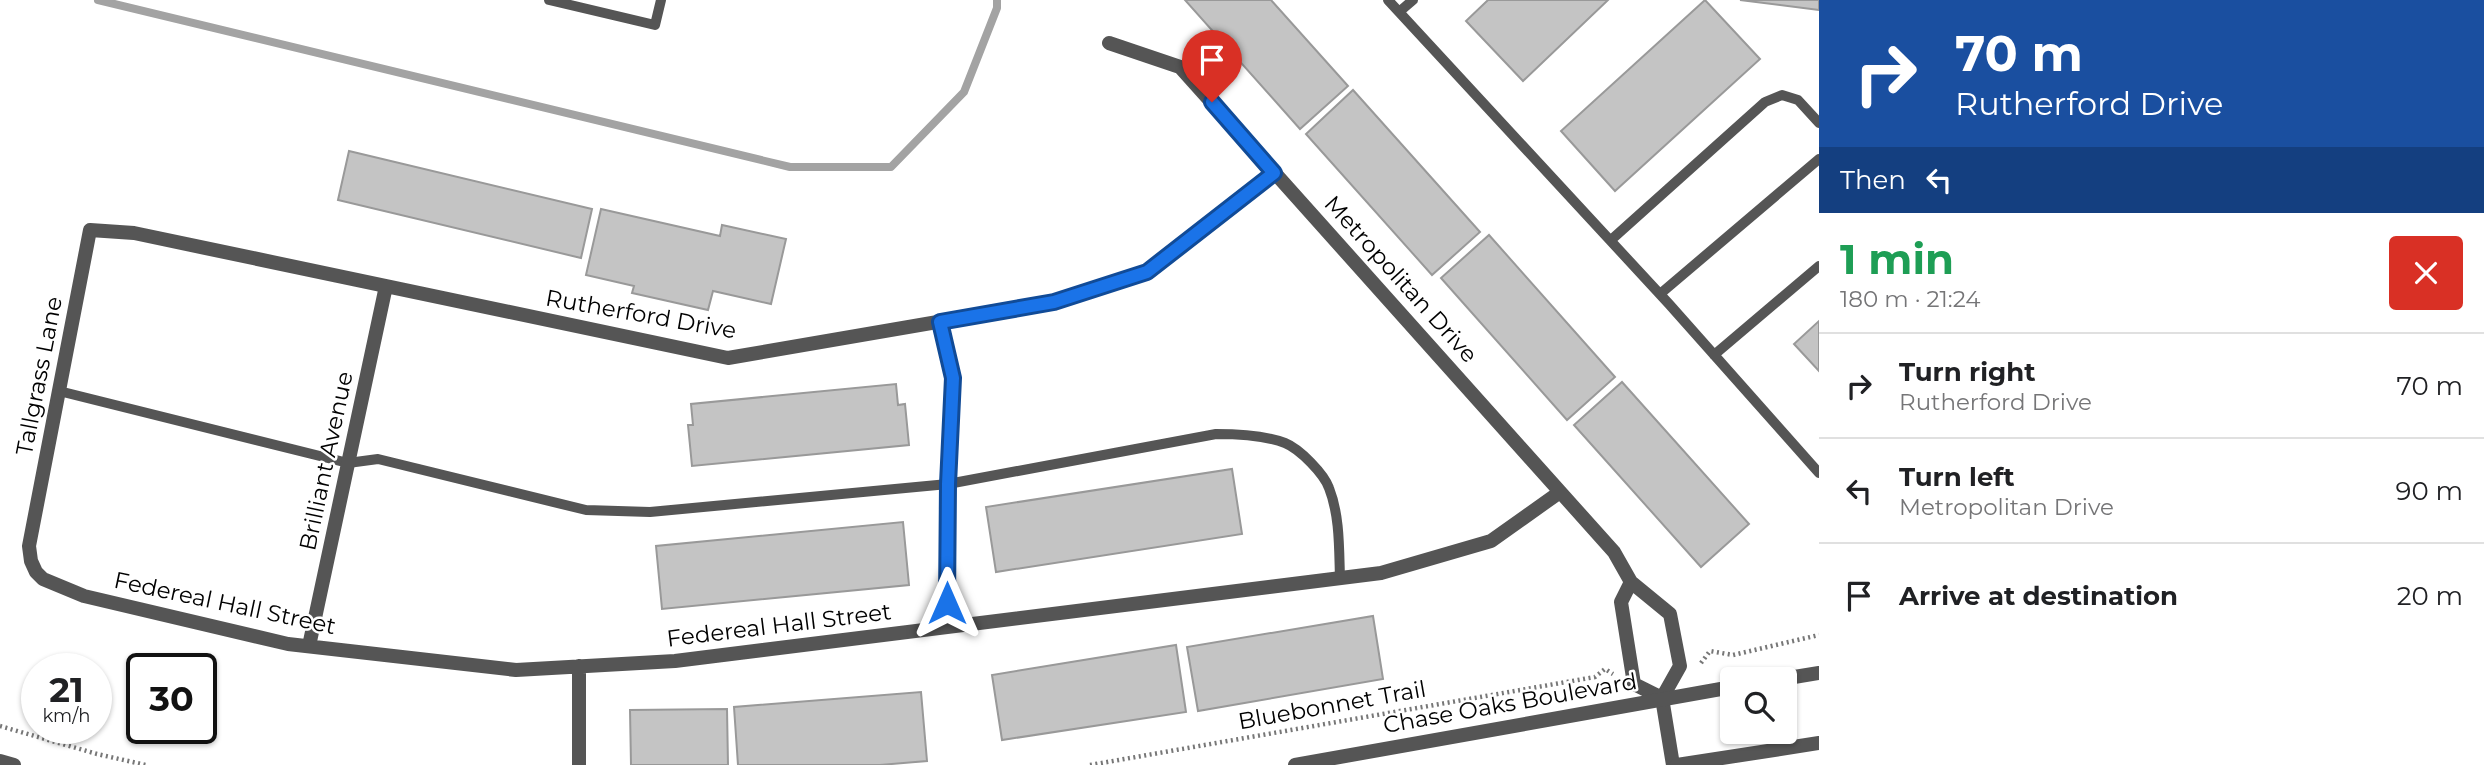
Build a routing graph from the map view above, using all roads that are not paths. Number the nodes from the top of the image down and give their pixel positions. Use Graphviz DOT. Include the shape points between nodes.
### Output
graph roads {
  1 [pos="549,0"];
  2 [pos="661,0"];
  3 [pos="1388,0"];
  4 [pos="1413,0"];
  5 [pos="1399,12"];
  6 [pos="1109,43"];
  7 [pos="1819,123"];
  8 [pos="1819,159"];
  9 [pos="1274,173"];
  10 [pos="90,230"];
  11 [pos="1611,240"];
  12 [pos="1819,266"];
  13 [pos="386,286"];
  14 [pos="1660,294"];
  15 [pos="940,322"];
  16 [pos="1714,355"];
  17 [pos="59,391"];
  18 [pos="348,463"];
  19 [pos="1819,473"];
  20 [pos="948,484"];
  21 [pos="1560,492"];
  22 [pos="36,572"];
  23 [pos="1340,579"];
  24 [pos="1631,582"];
  25 [pos="947,627"];
  26 [pos="309,646"];
  27 [pos="579,666"];
  28 [pos="1819,673"];
  29 [pos="1797,677"];
  30 [pos="1720,689"];
  31 [pos="1662,698"];
  32 [pos="1819,743"];
  33 [pos="0,761"];
  34 [pos="14,765"];
  35 [pos="579,765"];
  36 [pos="1295,765"];
  37 [pos="1675,765"];
  1 -- 2 [label="lane" via="655,25"];
  3 -- 5 [label="lane"];
  4 -- 5 [label="lane"];
  5 -- 11 [label="lane"];
  6 -- 9 [label="street, Metropolitan Drive" via="1180,67"];
  7 -- 11 [label="lane" via="1798,100 1782,95 1765,102"];
  8 -- 14 [label="lane"];
  9 -- 15 [label="street, Rutherford Drive" via="1147,272 1054,302"];
  9 -- 21 [label="street, Metropolitan Drive"];
  10 -- 13 [label="street, Rutherford Drive" via="134,233"];
  10 -- 17 [label="street, Tallgrass Lane"];
  11 -- 14 [label="lane"];
  12 -- 16 [label="lane"];
  13 -- 15 [label="street, Rutherford Drive" via="728,358"];
  13 -- 18 [label="street, Brilliant Avenue"];
  14 -- 16 [label="lane"];
  15 -- 20 [label="street" via="953,378"];
  16 -- 19 [label="lane"];
  17 -- 18 [label="lane"];
  17 -- 22 [label="street, Tallgrass Lane" via="29,546"];
  18 -- 20 [label="lane" via="378,459 586,510 650,512"];
  18 -- 26 [label="street, Brilliant Avenue"];
  20 -- 23 [label="lane" via="1216,434 1286,443 1310,461 1329,487 1337,520"];
  20 -- 25 [label="street"];
  21 -- 23 [label="street, Federeal Hall Street" via="1491,541 1381,573"];
  21 -- 24 [label="street, Metropolitan Drive" via="1614,552"];
  22 -- 26 [label="street, Federeal Hall Street" via="51,584 84,596"];
  23 -- 25 [label="street, Federeal Hall Street"];
  24 -- 31 [label="street" via="1621,602 1634,684"];
  24 -- 31 [label="street, Metropolitan Drive" via="1670,614 1679,666"];
  25 -- 27 [label="street, Federeal Hall Street" via="675,661"];
  26 -- 27 [label="street, Federeal Hall Street" via="516,670"];
  27 -- 35 [label="street"];
  28 -- 29 [label="street"];
  30 -- 31 [label="street, Chase Oaks Boulevard"];
  31 -- 36 [label="street, Chase Oaks Boulevard"];
  31 -- 37 [label="street"];
  32 -- 37 [label="street"];
  33 -- 34 [label="street"];
}
